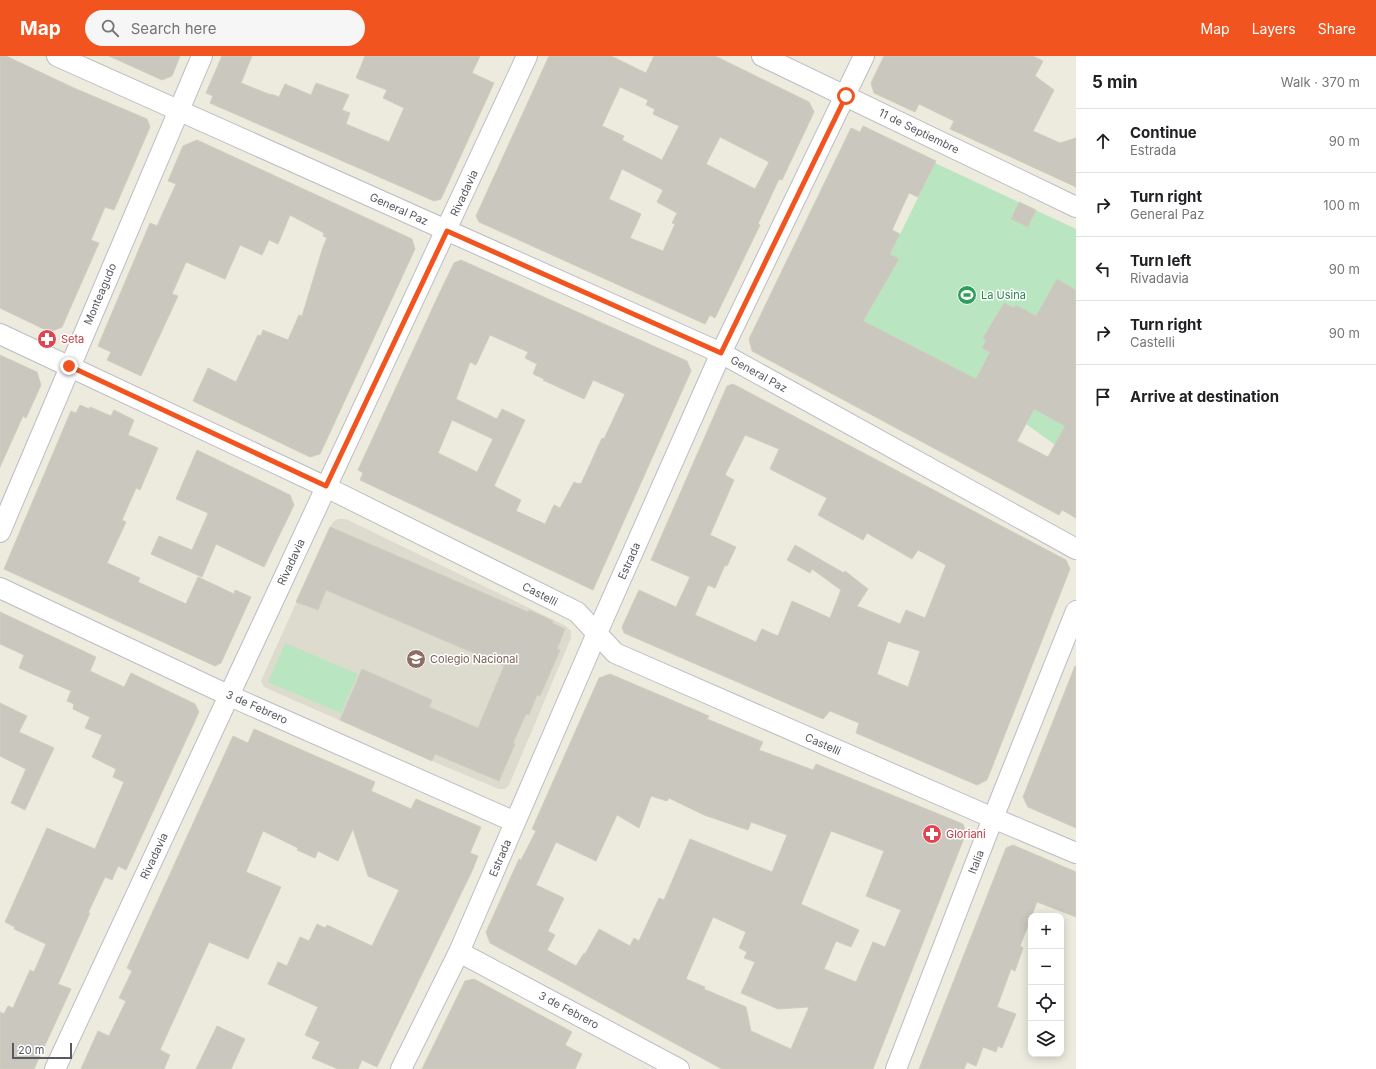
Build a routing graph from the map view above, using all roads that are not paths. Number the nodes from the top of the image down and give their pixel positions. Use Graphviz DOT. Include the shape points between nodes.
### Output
graph roads {
  1 [pos="57,56"];
  2 [pos="202,56"];
  3 [pos="527,56"];
  4 [pos="762,56"];
  5 [pos="864,56"];
  6 [pos="846,96"];
  7 [pos="179,110"];
  8 [pos="1076,207"];
  9 [pos="447,231"];
  10 [pos="0,334"];
  11 [pos="721,353"];
  12 [pos="69,366"];
  13 [pos="326,486"];
  14 [pos="0,532"];
  15 [pos="1076,549"];
  16 [pos="0,588"];
  17 [pos="1076,611"];
  18 [pos="597,633"];
  19 [pos="230,696"];
  20 [pos="993,818"];
  21 [pos="515,822"];
  22 [pos="1076,853"];
  23 [pos="459,952"];
  24 [pos="55,1069"];
  25 [pos="401,1069"];
  26 [pos="679,1069"];
  27 [pos="896,1069"];
  1 -- 7 [label="street, General Paz"];
  2 -- 7 [label="street, Monteagudo"];
  3 -- 9 [label="street, Rivadavia"];
  4 -- 6 [label="street, 11 de Septiembre"];
  5 -- 6 [label="street, Estrada"];
  6 -- 8 [label="street, 11 de Septiembre"];
  6 -- 11 [label="street, Estrada"];
  7 -- 9 [label="street, General Paz"];
  7 -- 12 [label="street, Monteagudo"];
  9 -- 11 [label="street, General Paz"];
  9 -- 13 [label="street, Rivadavia"];
  10 -- 12 [label="street, Castelli"];
  11 -- 15 [label="street, General Paz"];
  11 -- 18 [label="street, Estrada"];
  12 -- 13 [label="street, Castelli"];
  12 -- 14 [label="street, Monteagudo"];
  13 -- 18 [label="street, Castelli" via="577,612"];
  13 -- 19 [label="street, Rivadavia"];
  16 -- 19 [label="street, 3 de Febrero"];
  17 -- 20 [label="street, Italia"];
  18 -- 20 [label="street, Castelli" via="615,653"];
  18 -- 21 [label="street, Estrada"];
  19 -- 21 [label="street, 3 de Febrero"];
  19 -- 24 [label="street, Rivadavia"];
  20 -- 22 [label="street, Castelli"];
  20 -- 27 [label="street, Italia"];
  21 -- 23 [label="street, Estrada"];
  23 -- 25 [label="street, Estrada"];
  23 -- 26 [label="street, 3 de Febrero"];
}
